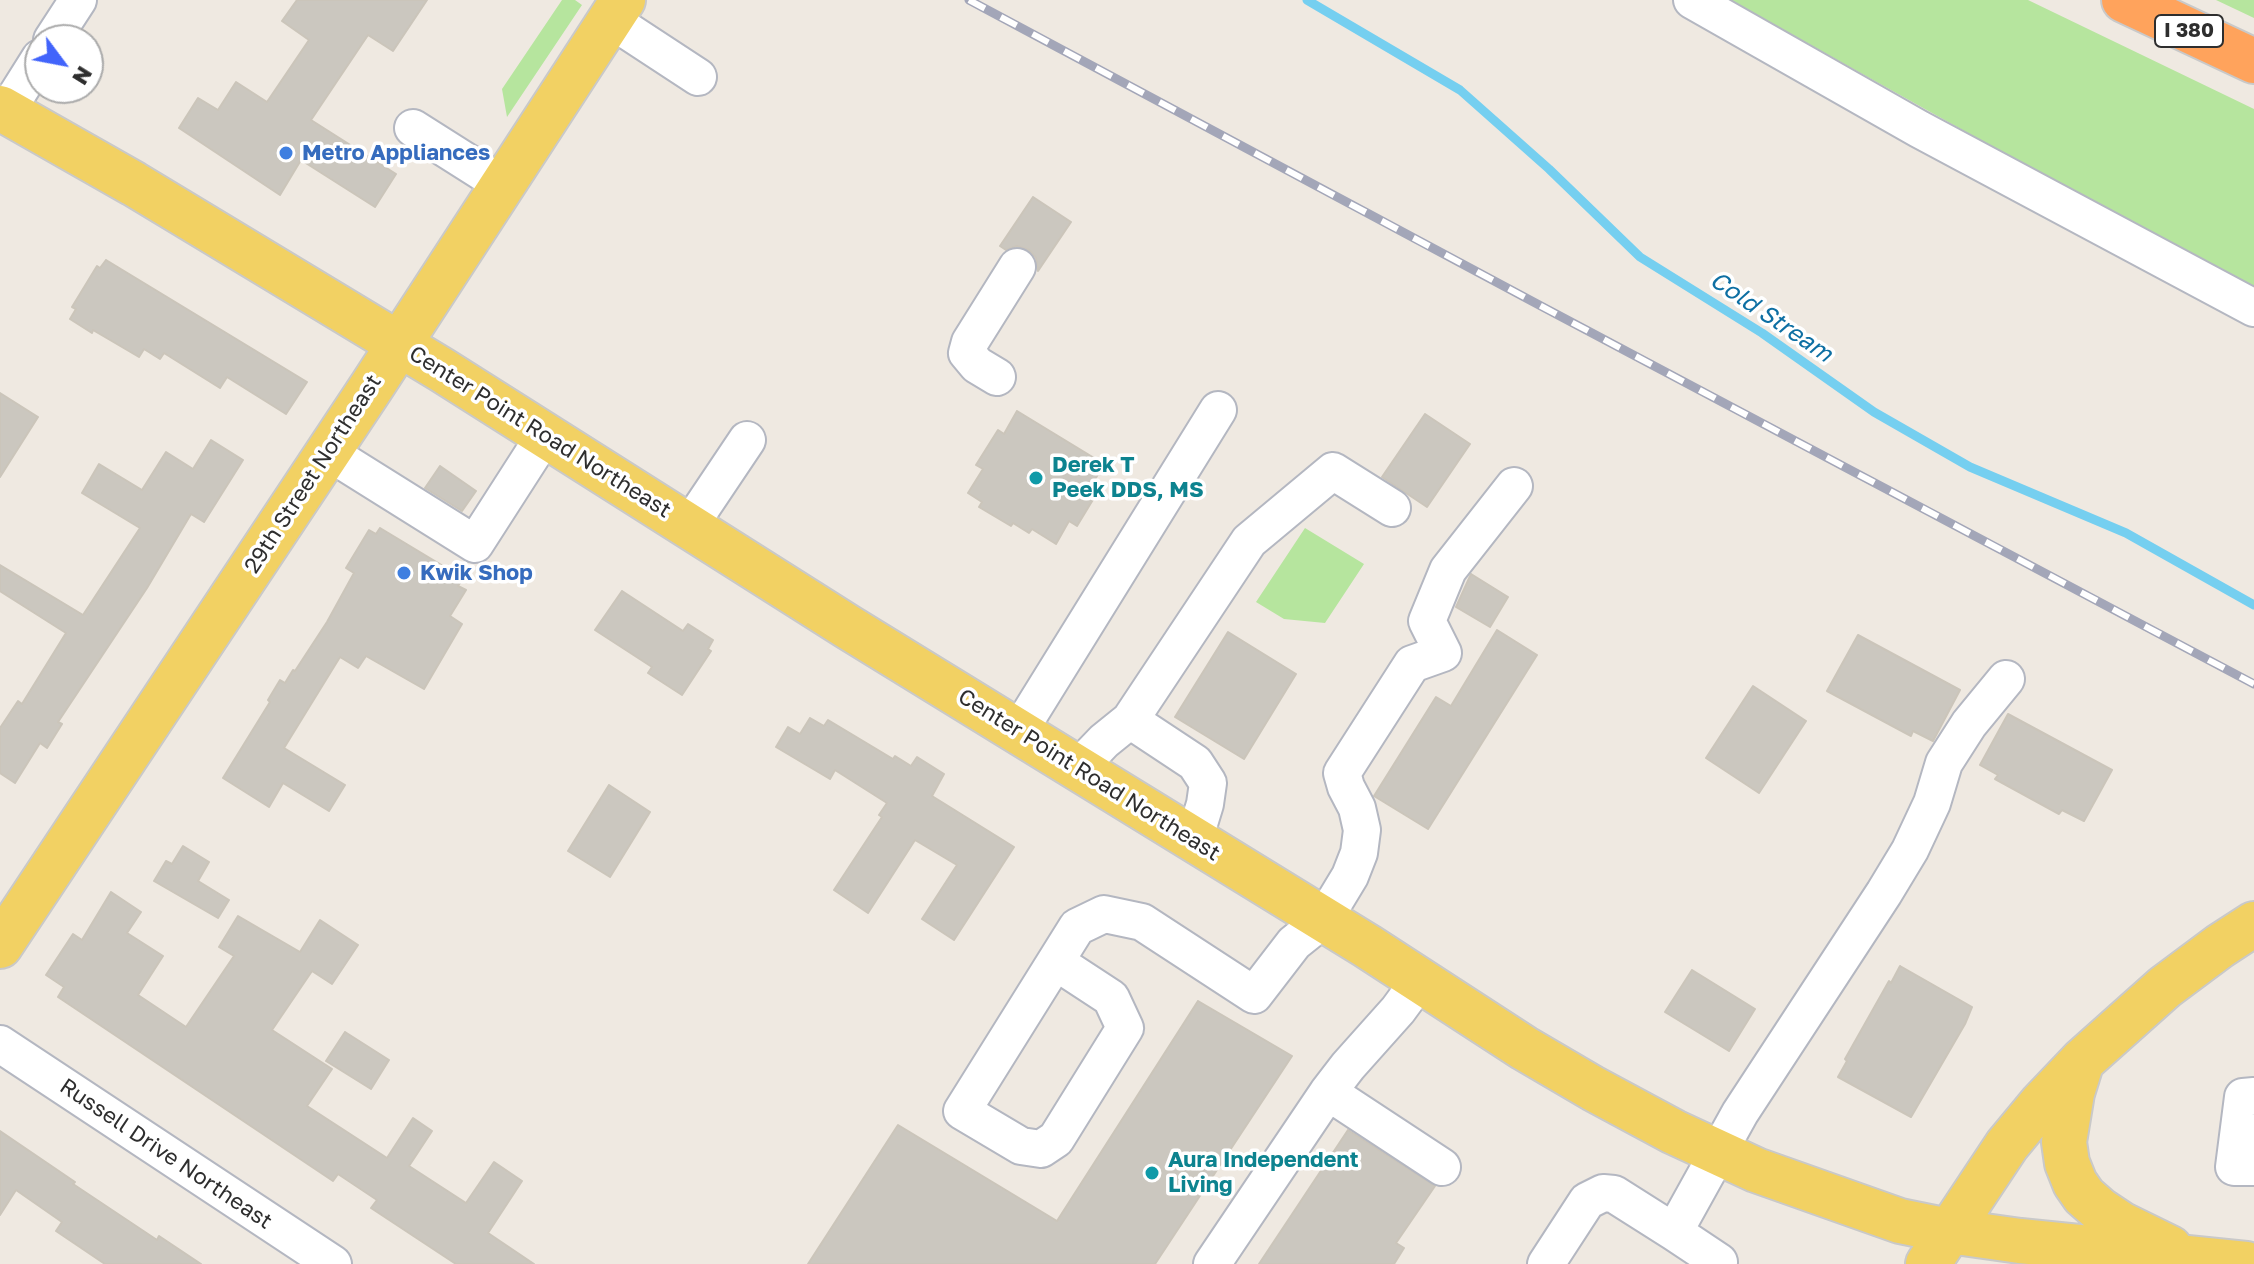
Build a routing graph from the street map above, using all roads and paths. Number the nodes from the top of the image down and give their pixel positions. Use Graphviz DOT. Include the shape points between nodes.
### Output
graph roads {
  1 [pos="78,0"];
  2 [pos="1692,0"];
  3 [pos="2124,0"];
  4 [pos="617,10"];
  5 [pos="62,24"];
  6 [pos="2254,61"];
  7 [pos="698,77"];
  8 [pos="24,80"];
  9 [pos="3,110"];
  10 [pos="413,128"];
  11 [pos="503,185"];
  12 [pos="1017,267"];
  13 [pos="2254,308"];
  14 [pos="399,344"];
  15 [pos="997,377"];
  16 [pos="1218,410"];
  17 [pos="545,435"];
  18 [pos="747,440"];
  19 [pos="328,452"];
  20 [pos="1514,486"];
  21 [pos="1392,508"];
  22 [pos="690,525"];
  23 [pos="2006,679"];
  24 [pos="1130,720"];
  25 [pos="1019,731"];
  26 [pos="1078,768"];
  27 [pos="1194,840"];
  28 [pos="1324,919"];
  29 [pos="2254,924"];
  30 [pos="0,946"];
  31 [pos="1056,962"];
  32 [pos="1420,980"];
  33 [pos="0,1044"];
  34 [pos="2082,1061"];
  35 [pos="1328,1092"];
  36 [pos="2254,1096"];
  37 [pos="1719,1154"];
  38 [pos="1442,1167"];
  39 [pos="2254,1167"];
  40 [pos="1674,1232"];
  41 [pos="1939,1248"];
  42 [pos="2193,1260"];
  43 [pos="1219,1262"];
  44 [pos="333,1264"];
  45 [pos="1546,1264"];
  46 [pos="1717,1264"];
  47 [pos="2246,1264"];
  1 -- 5 [label="street"];
  2 -- 13 [label="street" via="1919,129"];
  3 -- 6 [label="highway, I 380"];
  4 -- 7 [label="street"];
  4 -- 11 [label="main road, 29th Street Northeast"];
  8 -- 9 [label="street"];
  9 -- 14 [label="main road, Center Point Road Northeast"];
  10 -- 11 [label="street"];
  11 -- 14 [label="main road, 29th Street Northeast"];
  12 -- 15 [label="street" via="967,353"];
  14 -- 17 [label="main road, Center Point Road Northeast"];
  14 -- 19 [label="main road, 29th Street Northeast"];
  16 -- 25 [label="street"];
  17 -- 19 [label="street" via="475,544"];
  17 -- 22 [label="main road, Center Point Road Northeast"];
  18 -- 22 [label="street"];
  19 -- 30 [label="main road, 29th Street Northeast"];
  20 -- 28 [label="street" via="1448,570 1427,621 1443,653 1412,664 1342,773 1362,830 1350,876"];
  21 -- 24 [label="street" via="1333,471 1249,541"];
  22 -- 25 [label="main road, Center Point Road Northeast"];
  23 -- 37 [label="street" via="1944,763 1910,850 1740,1113"];
  24 -- 26 [label="street"];
  24 -- 27 [label="street" via="1195,763 1208,783"];
  25 -- 26 [label="main road, Center Point Road Northeast"];
  26 -- 27 [label="main road, Center Point Road Northeast"];
  27 -- 28 [label="main road, Center Point Road Northeast"];
  28 -- 31 [label="street" via="1294,943 1254,995 1142,922 1104,914 1077,927"];
  28 -- 32 [label="main road, Center Point Road Northeast"];
  29 -- 34 [label="main road" via="2165,987"];
  31 -- 31 [label="street" via="962,1111 1021,1146 1041,1149 1056,1139 1125,1028 1111,998"];
  32 -- 35 [label="street"];
  32 -- 37 [label="main road, Center Point Road Northeast" via="1594,1089"];
  33 -- 44 [label="street, Russell Drive Northeast"];
  34 -- 41 [label="main road" via="2007,1145"];
  34 -- 42 [label="main road" via="2064,1142 2075,1183 2121,1224"];
  35 -- 38 [label="street"];
  35 -- 43 [label="street"];
  36 -- 39 [label="street" via="2243,1097 2234,1167"];
  37 -- 40 [label="street"];
  37 -- 41 [label="main road, Center Point Road Northeast" via="1900,1221"];
  40 -- 45 [label="street" via="1614,1194 1603,1193 1587,1201"];
  40 -- 46 [label="street"];
  41 -- 42 [label="main road, Center Point Road Northeast"];
  42 -- 47 [label="main road, Center Point Road Northeast"];
}
